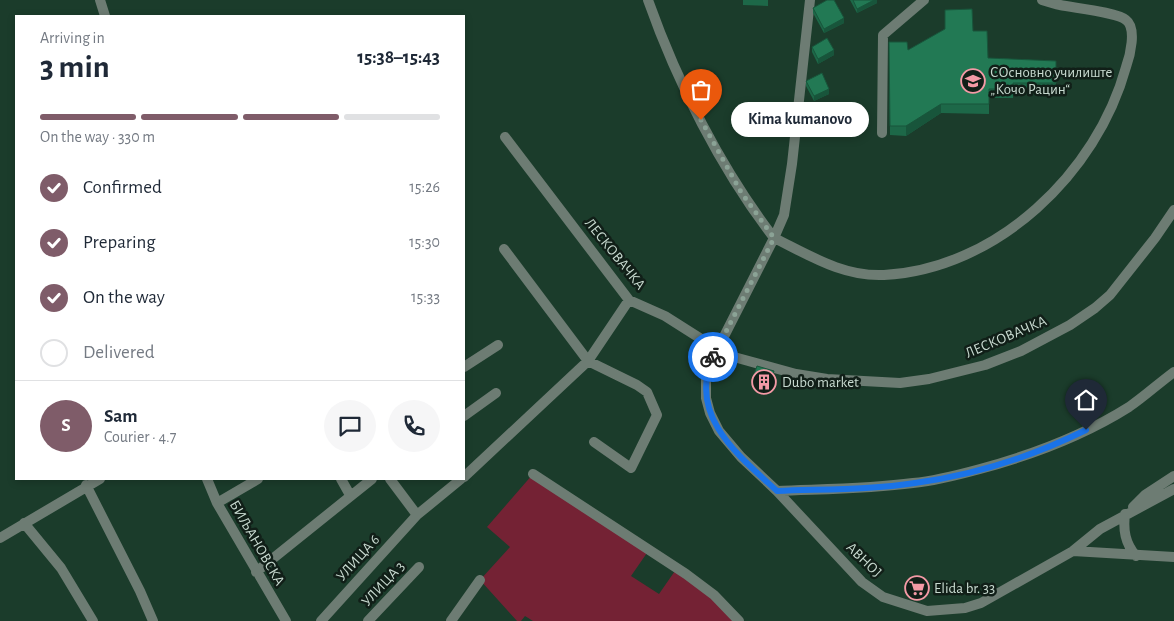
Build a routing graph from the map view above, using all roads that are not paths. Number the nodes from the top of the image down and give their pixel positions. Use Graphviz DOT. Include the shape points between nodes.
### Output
graph roads {
  1 [pos="100,0"];
  2 [pos="648,0"];
  3 [pos="810,0"];
  4 [pos="1042,0"];
  5 [pos="920,1"];
  6 [pos="105,15"];
  7 [pos="882,133"];
  8 [pos="505,137"];
  9 [pos="1174,210"];
  10 [pos="774,238"];
  11 [pos="504,249"];
  12 [pos="629,300"];
  13 [pos="498,345"];
  14 [pos="717,349"];
  15 [pos="588,361"];
  16 [pos="465,366"];
  17 [pos="1174,372"];
  18 [pos="496,393"];
  19 [pos="465,415"];
  20 [pos="594,442"];
  21 [pos="533,474"];
  22 [pos="465,475"];
  23 [pos="1174,476"];
  24 [pos="98,480"];
  25 [pos="206,480"];
  26 [pos="256,480"];
  27 [pos="342,480"];
  28 [pos="371,480"];
  29 [pos="391,480"];
  30 [pos="460,480"];
  31 [pos="86,485"];
  32 [pos="1174,489"];
  33 [pos="777,491"];
  34 [pos="350,496"];
  35 [pos="216,503"];
  36 [pos="1125,514"];
  37 [pos="417,515"];
  38 [pos="24,523"];
  39 [pos="0,538"];
  40 [pos="1074,551"];
  41 [pos="1136,556"];
  42 [pos="1174,557"];
  43 [pos="419,567"];
  44 [pos="256,572"];
  45 [pos="480,580"];
  46 [pos="926,616"];
  47 [pos="93,621"];
  48 [pos="153,621"];
  49 [pos="286,621"];
  50 [pos="320,621"];
  51 [pos="368,621"];
  52 [pos="451,621"];
  53 [pos="739,621"];
  1 -- 6 [label="street"];
  2 -- 10 [label="street" via="681,81 701,120 741,192"];
  3 -- 10 [label="street, АВНОЈ" via="792,164 784,215"];
  4 -- 10 [label="street" via="1115,15 1126,19 1132,32 1131,52 1122,84 1109,113 1093,142 1048,199 1024,220 973,251 946,263 914,271 868,275 831,267"];
  5 -- 7 [label="street" via="882,35"];
  8 -- 12 [label="street, ЛЕСКОВАЧКА"];
  9 -- 14 [label="street, ЛЕСКОВАЧКА" via="1115,288 1095,308 1046,338 986,365 900,383 861,382 796,374"];
  10 -- 14 [label="street, АВНОЈ"];
  11 -- 15 [label="street"];
  12 -- 14 [label="street, ЛЕСКОВАЧКА" via="665,316"];
  12 -- 15 [label="street, УЛИЦА 6"];
  13 -- 16 [label="street"];
  14 -- 33 [label="street, АВНОЈ" via="706,379 710,413 719,431 741,457"];
  15 -- 20 [label="street" via="647,392 657,415 631,468"];
  15 -- 22 [label="street, УЛИЦА 6"];
  17 -- 33 [label="street" via="1130,406 1100,424 1023,457 916,483"];
  18 -- 19 [label="street"];
  21 -- 53 [label="street" via="686,574 714,595"];
  23 -- 36 [label="street, АВНОЈ" via="1145,495"];
  24 -- 31 [label="street"];
  25 -- 35 [label="street, БИЉАНОВСКА"];
  26 -- 35 [label="street"];
  27 -- 34 [label="street"];
  28 -- 34 [label="street"];
  29 -- 37 [label="street"];
  30 -- 37 [label="street, УЛИЦА 6"];
  31 -- 38 [label="street"];
  31 -- 48 [label="street"];
  32 -- 36 [label="street, АВНОЈ"];
  33 -- 46 [label="street, АВНОЈ" via="862,582 883,597"];
  34 -- 44 [label="street"];
  35 -- 44 [label="street, БИЉАНОВСКА"];
  36 -- 40 [label="street, АВНОЈ" via="1100,529"];
  36 -- 41 [label="street" via="1125,536"];
  37 -- 50 [label="street, УЛИЦА 6"];
  38 -- 39 [label="street"];
  38 -- 47 [label="street" via="61,568"];
  40 -- 41 [label="street"];
  40 -- 46 [label="street, АВНОЈ" via="981,604"];
  41 -- 42 [label="street"];
  43 -- 51 [label="street, УЛИЦА 3"];
  44 -- 49 [label="street, БИЉАНОВСКА"];
  45 -- 52 [label="street"];
}
